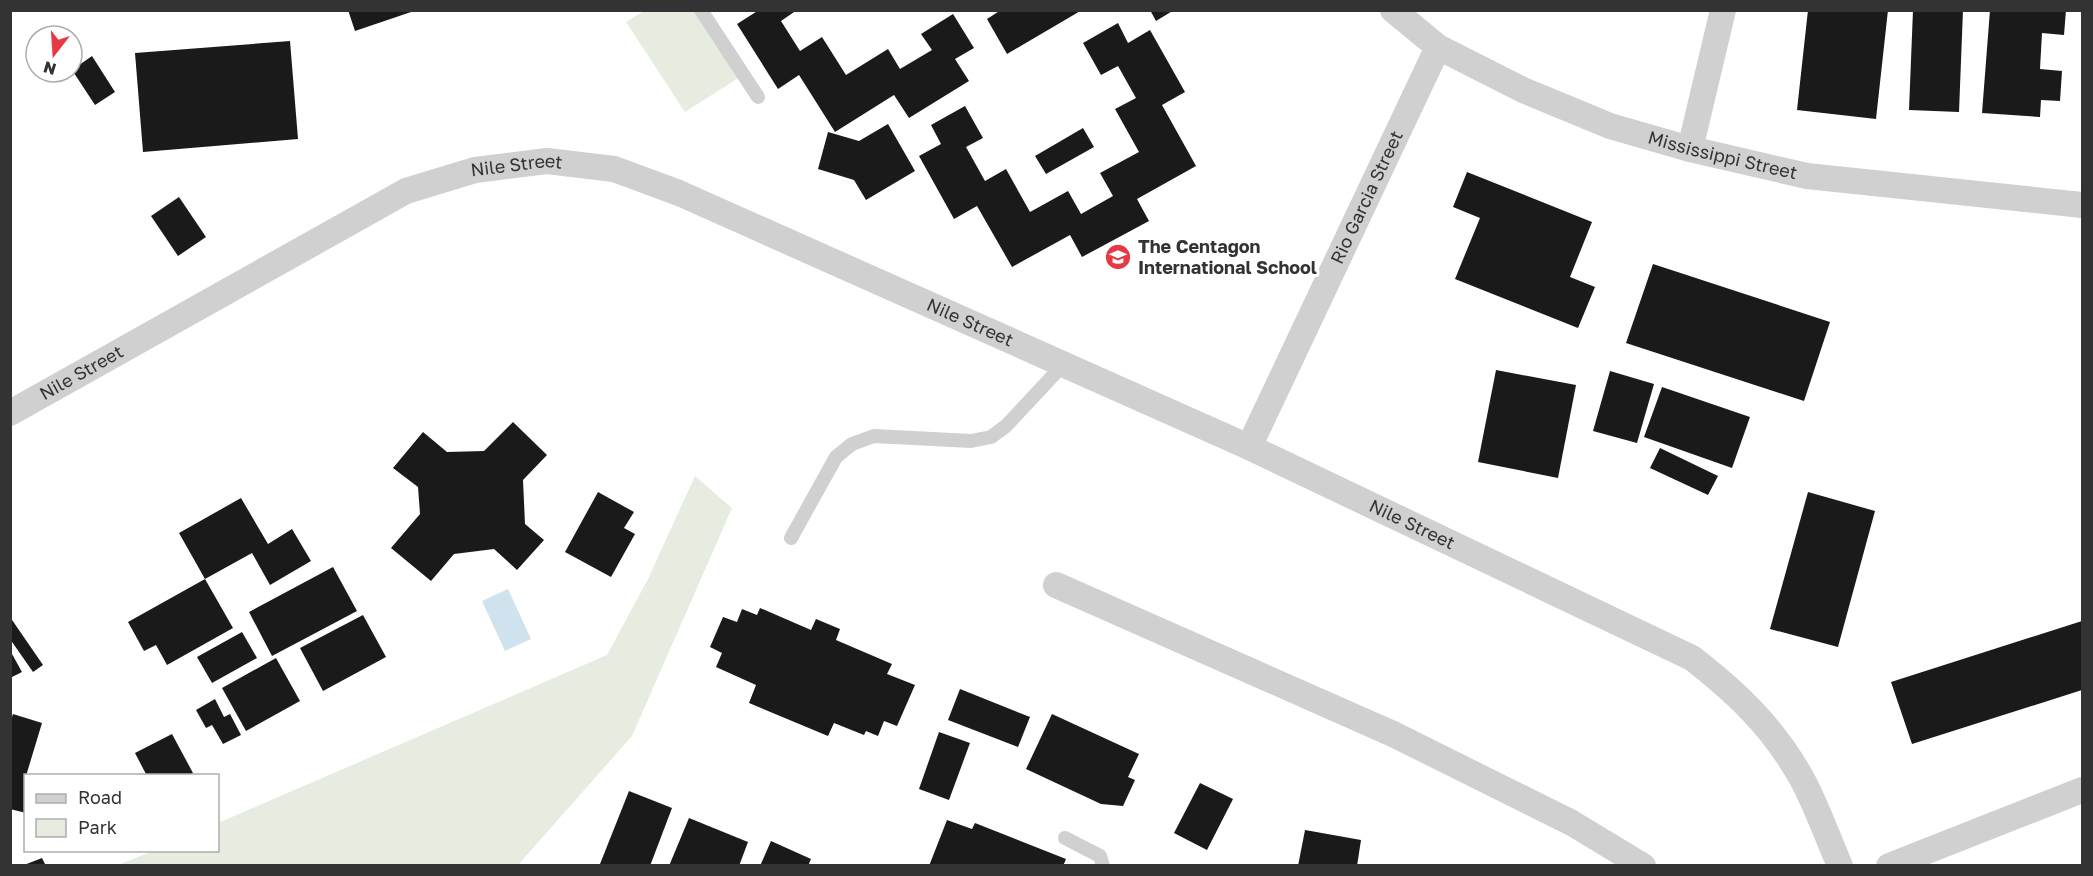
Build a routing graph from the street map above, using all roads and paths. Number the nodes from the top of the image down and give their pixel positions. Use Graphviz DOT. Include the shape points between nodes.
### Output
graph roads {
  1 [pos="701,10"];
  2 [pos="1393,10"];
  3 [pos="1723,10"];
  4 [pos="1438,47"];
  5 [pos="758,97"];
  6 [pos="1690,149"];
  7 [pos="2082,205"];
  8 [pos="1063,364"];
  9 [pos="10,413"];
  10 [pos="1249,447"];
  11 [pos="791,538"];
  12 [pos="1056,585"];
  13 [pos="2082,790"];
  14 [pos="1065,838"];
  15 [pos="1103,866"];
  16 [pos="1642,866"];
  17 [pos="1840,866"];
  18 [pos="1889,866"];
  1 -- 5 [label="lane"];
  2 -- 4 [label="street, Mississippi Street"];
  3 -- 6 [label="street"];
  4 -- 6 [label="street, Mississippi Street" via="1523,90 1610,126"];
  4 -- 10 [label="street, Rio Garcia Street"];
  6 -- 7 [label="street, Mississippi Street" via="1807,176"];
  8 -- 9 [label="street, Nile Street" via="679,193 614,169 548,161 475,170 406,191"];
  8 -- 10 [label="street, Nile Street"];
  8 -- 11 [label="lane" via="1006,426 991,436 971,441 874,436 852,444 836,457"];
  10 -- 17 [label="street, Nile Street" via="1692,658 1732,690 1767,727 1801,777"];
  12 -- 16 [label="street" via="1393,734 1572,823"];
  13 -- 18 [label="street"];
  14 -- 15 [label="lane" via="1100,856"];
}
